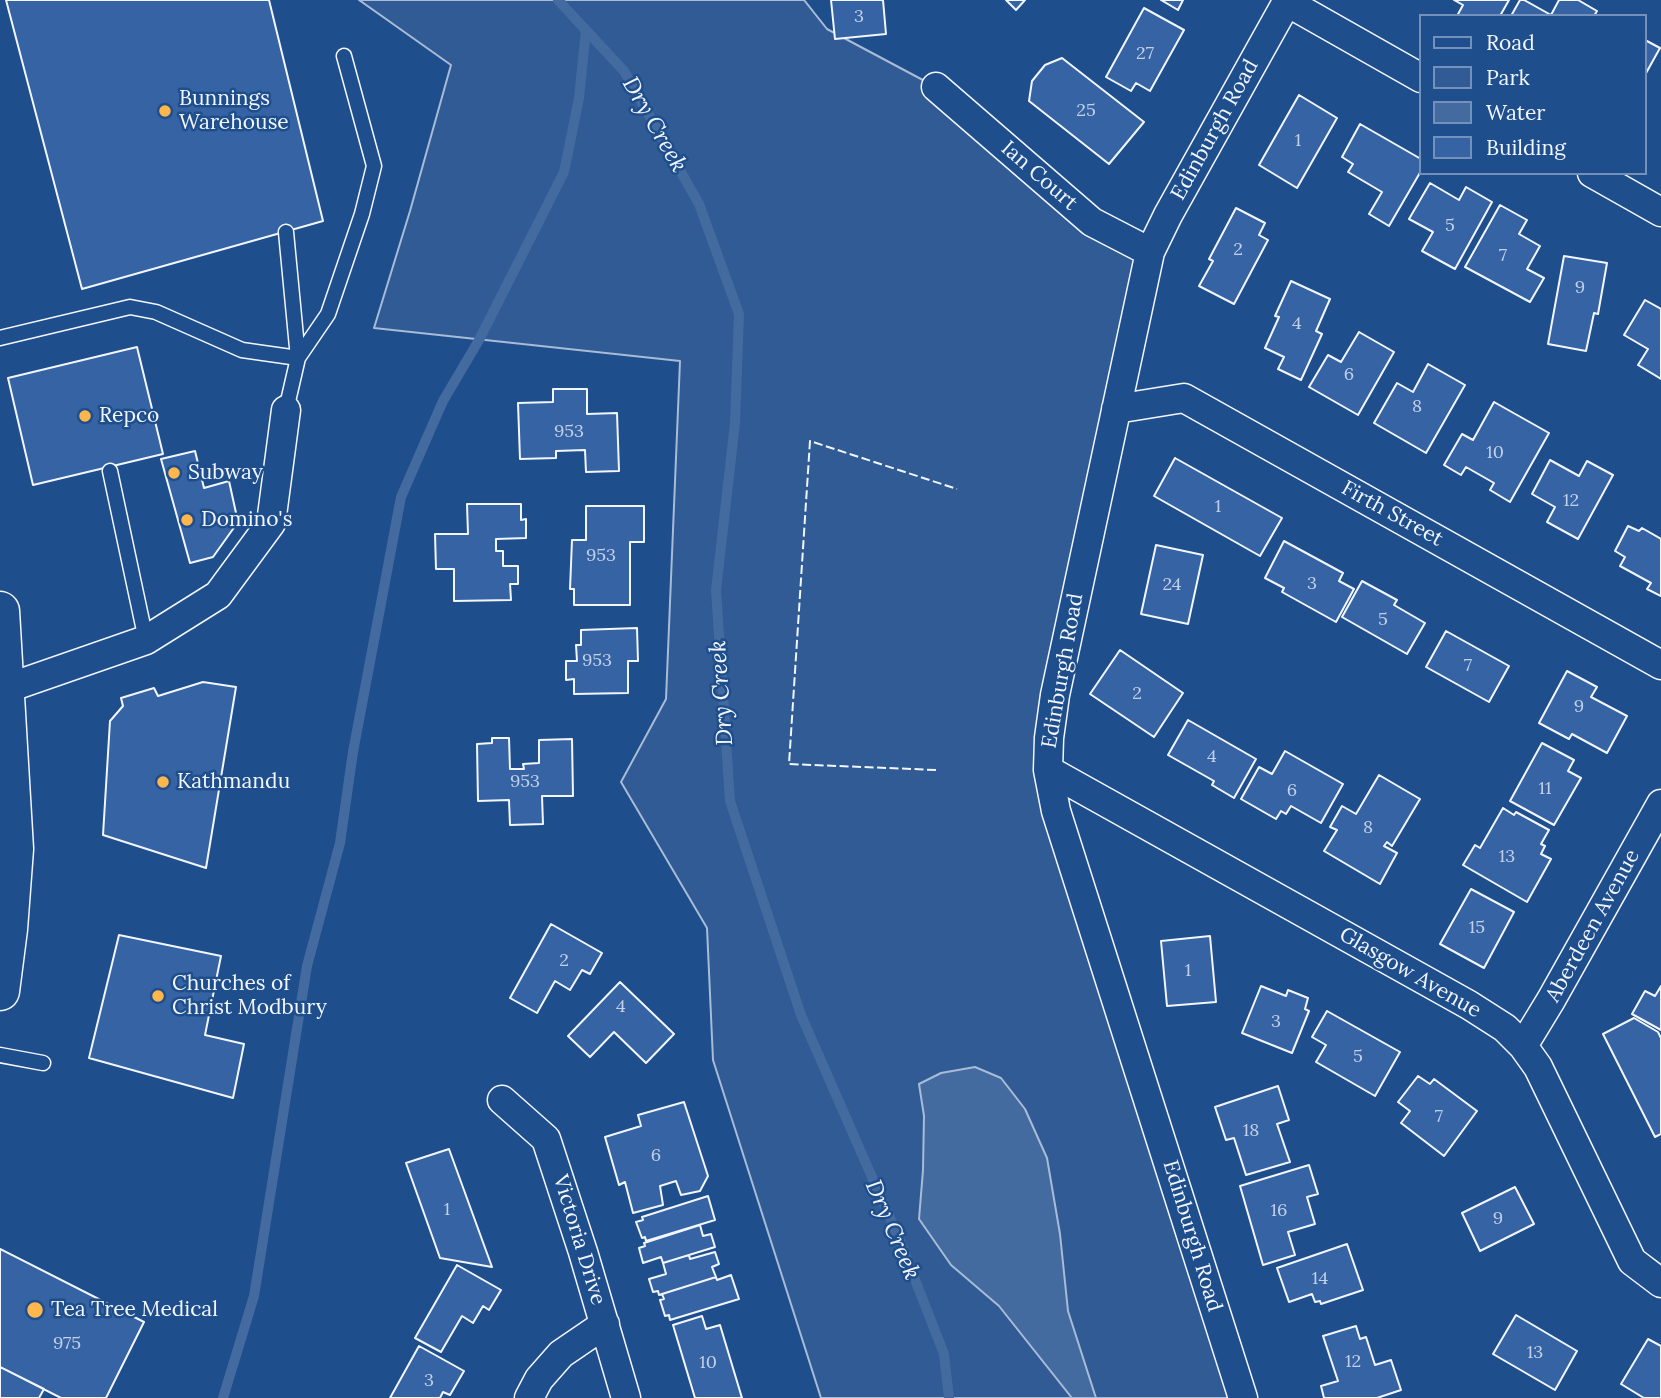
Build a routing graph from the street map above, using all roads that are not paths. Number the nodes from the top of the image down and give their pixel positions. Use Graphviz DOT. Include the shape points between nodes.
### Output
graph roads {
  1 [pos="1288,1"];
  2 [pos="344,56"];
  3 [pos="1420,77"];
  4 [pos="936,87"];
  5 [pos="1596,175"];
  6 [pos="1661,212"];
  7 [pos="286,232"];
  8 [pos="1150,252"];
  9 [pos="0,338"];
  10 [pos="298,358"];
  11 [pos="1116,409"];
  12 [pos="286,410"];
  13 [pos="110,471"];
  14 [pos="0,611"];
  15 [pos="146,640"];
  16 [pos="1661,665"];
  17 [pos="2,690"];
  18 [pos="1048,770"];
  19 [pos="1661,804"];
  20 [pos="6,815"];
  21 [pos="0,991"];
  22 [pos="1523,1046"];
  23 [pos="0,1055"];
  24 [pos="43,1063"];
  25 [pos="502,1100"];
  26 [pos="1661,1283"];
  27 [pos="605,1324"];
  28 [pos="529,1398"];
  29 [pos="626,1398"];
  30 [pos="1243,1398"];
  1 -- 3 [label="street"];
  1 -- 8 [label="street, Edinburgh Road"];
  2 -- 10 [label="lane" via="374,166 328,314"];
  4 -- 8 [label="street, Ian Court" via="1092,222"];
  5 -- 6 [label="street"];
  7 -- 10 [label="lane"];
  8 -- 11 [label="street, Edinburgh Road"];
  9 -- 10 [label="lane" via="130,307 156,312 242,350"];
  10 -- 12 [label="lane"];
  11 -- 16 [label="street, Firth Street" via="1184,398"];
  11 -- 18 [label="street, Edinburgh Road" via="1055,695"];
  12 -- 15 [label="street" via="271,523 218,595"];
  13 -- 15 [label="lane"];
  14 -- 17 [label="highway"];
  15 -- 17 [label="street"];
  17 -- 20 [label="highway"];
  18 -- 22 [label="street, Glasgow Avenue" via="1469,1005"];
  18 -- 30 [label="street, Edinburgh Road" via="1056,811"];
  19 -- 22 [label="street, Aberdeen Avenue"];
  20 -- 21 [label="highway" via="14,849"];
  22 -- 26 [label="street, Glasgow Avenue" via="1538,1067 1632,1261"];
  23 -- 24 [label="lane"];
  25 -- 27 [label="street, Victoria Drive" via="546,1139"];
  27 -- 28 [label="street" via="561,1354"];
  27 -- 29 [label="street, Victoria Drive"];
}
